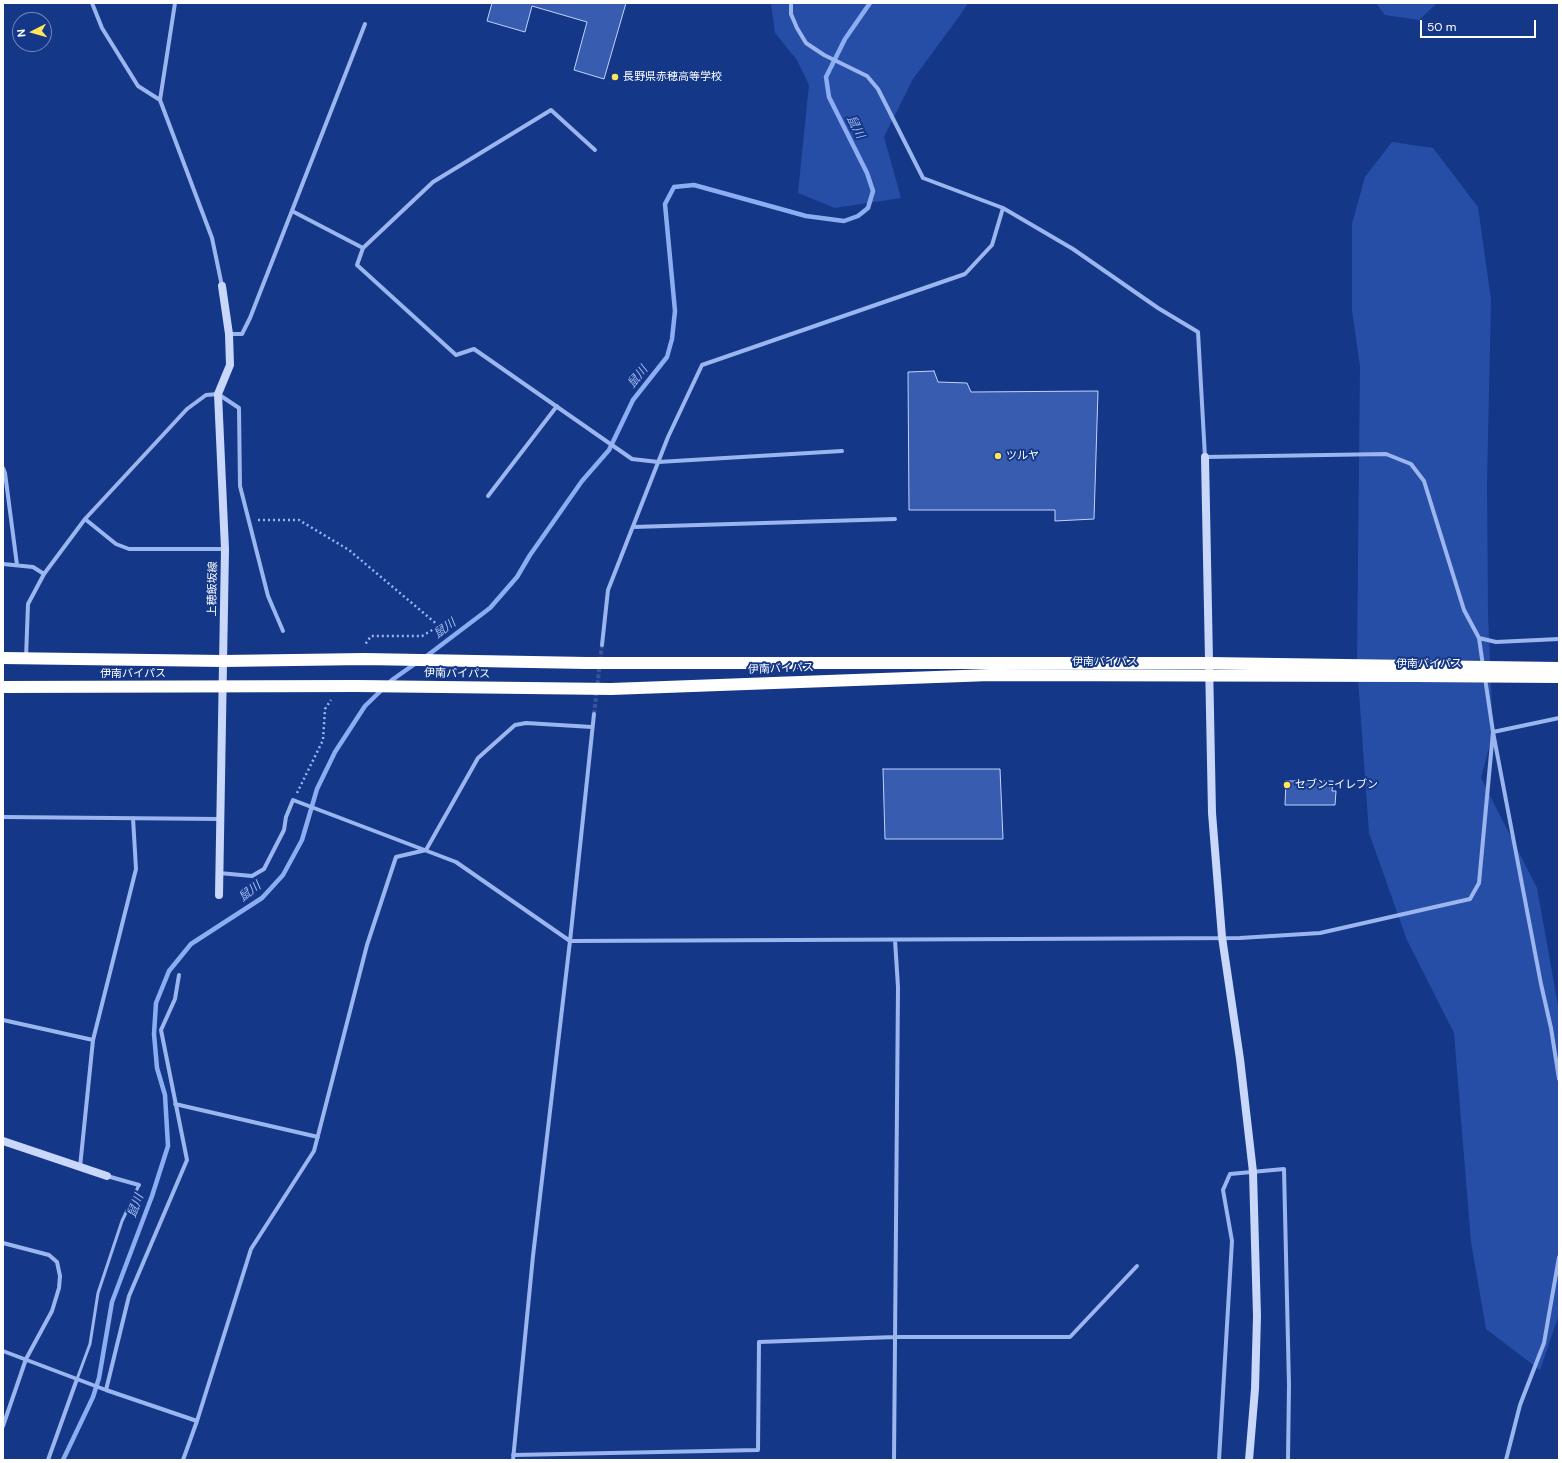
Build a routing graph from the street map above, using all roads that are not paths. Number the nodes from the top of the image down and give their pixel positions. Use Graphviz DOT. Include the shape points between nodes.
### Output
graph roads {
  1 [pos="92,3"];
  2 [pos="175,3"];
  3 [pos="791,3"];
  4 [pos="365,24"];
  5 [pos="160,100"];
  6 [pos="595,150"];
  7 [pos="1003,208"];
  8 [pos="292,211"];
  9 [pos="363,248"];
  10 [pos="222,286"];
  11 [pos="229,334"];
  12 [pos="218,394"];
  13 [pos="557,406"];
  14 [pos="842,451"];
  15 [pos="1205,457"];
  16 [pos="658,462"];
  17 [pos="3,468"];
  18 [pos="488,496"];
  19 [pos="85,519"];
  20 [pos="895,519"];
  21 [pos="633,527"];
  22 [pos="225,549"];
  23 [pos="3,564"];
  24 [pos="17,565"];
  25 [pos="44,574"];
  26 [pos="283,631"];
  27 [pos="1479,638"];
  28 [pos="1559,639"];
  29 [pos="602,644"];
  30 [pos="3,658"];
  31 [pos="26,658"];
  32 [pos="223,661"];
  33 [pos="1209,663"];
  34 [pos="1559,668"];
  35 [pos="1414,671"];
  36 [pos="1210,675"];
  37 [pos="1559,677"];
  38 [pos="3,687"];
  39 [pos="223,687"];
  40 [pos="594,714"];
  41 [pos="1559,718"];
  42 [pos="592,727"];
  43 [pos="1493,732"];
  44 [pos="3,817"];
  45 [pos="133,818"];
  46 [pos="219,818"];
  47 [pos="426,850"];
  48 [pos="218,873"];
  49 [pos="218,895"];
  50 [pos="1222,937"];
  51 [pos="895,940"];
  52 [pos="570,942"];
  53 [pos="179,975"];
  54 [pos="3,1020"];
  55 [pos="93,1040"];
  56 [pos="1559,1079"];
  57 [pos="175,1104"];
  58 [pos="318,1137"];
  59 [pos="3,1141"];
  60 [pos="80,1167"];
  61 [pos="1253,1172"];
  62 [pos="107,1176"];
  63 [pos="139,1185"];
  64 [pos="3,1243"];
  65 [pos="1559,1257"];
  66 [pos="1137,1266"];
  67 [pos="895,1337"];
  68 [pos="3,1351"];
  69 [pos="26,1359"];
  70 [pos="77,1379"];
  71 [pos="106,1390"];
  72 [pos="197,1422"];
  73 [pos="3,1426"];
  74 [pos="513,1458"];
  75 [pos="48,1460"];
  76 [pos="182,1460"];
  77 [pos="894,1460"];
  78 [pos="1219,1460"];
  79 [pos="1250,1460"];
  80 [pos="1288,1460"];
  81 [pos="1506,1460"];
  1 -- 5 [label="street" via="102,28 138,86"];
  2 -- 5 [label="street"];
  3 -- 7 [label="street" via="791,14 806,43 867,76 878,89 923,178"];
  4 -- 8 [label="street"];
  5 -- 10 [label="street" via="212,238"];
  6 -- 9 [label="street" via="551,110 433,182"];
  7 -- 15 [label="street" via="1073,249 1158,308 1198,332"];
  7 -- 16 [label="street" via="992,245 965,274 702,365"];
  8 -- 9 [label="street"];
  8 -- 11 [label="street" via="242,334"];
  9 -- 13 [label="street" via="357,265 456,355 474,349"];
  10 -- 11 [label="street, 上穂飯坂線"];
  11 -- 12 [label="street, 上穂飯坂線" via="230,365"];
  12 -- 19 [label="street" via="206,395 187,409"];
  12 -- 22 [label="street, 上穂飯坂線"];
  12 -- 26 [label="street" via="239,408 240,486 268,596"];
  13 -- 16 [label="street" via="632,459"];
  13 -- 18 [label="street"];
  14 -- 16 [label="street"];
  15 -- 27 [label="street" via="1386,454 1411,464 1424,481 1464,610"];
  15 -- 33 [label="street"];
  16 -- 21 [label="street"];
  17 -- 24 [label="street"];
  19 -- 22 [label="street" via="116,544 129,548"];
  19 -- 25 [label="street"];
  20 -- 21 [label="street"];
  21 -- 29 [label="street" via="608,590"];
  22 -- 32 [label="street, 上穂飯坂線"];
  23 -- 24 [label="street"];
  24 -- 25 [label="street" via="33,567"];
  25 -- 31 [label="street" via="28,604"];
  27 -- 28 [label="street" via="1496,642"];
  27 -- 43 [label="street"];
  30 -- 31 [label="highway, 伊南バイパス"];
  31 -- 32 [label="highway, 伊南バイパス"];
  32 -- 33 [label="highway, 伊南バイパス" via="364,654 470,662"];
  32 -- 39 [label="street, 上穂飯坂線"];
  33 -- 35 [label="highway, 伊南バイパス"];
  33 -- 36 [label="street"];
  34 -- 35 [label="highway, 伊南バイパス, bridge"];
  35 -- 36 [label="highway, 伊南バイパス"];
  35 -- 37 [label="highway, 伊南バイパス, bridge"];
  36 -- 39 [label="highway, 伊南バイパス" via="990,675 611,689"];
  36 -- 50 [label="street" via="1212,813"];
  38 -- 39 [label="highway, 伊南バイパス"];
  39 -- 46 [label="street, 上穂飯坂線"];
  40 -- 42 [label="street"];
  41 -- 43 [label="street"];
  42 -- 47 [label="street" via="526,723 515,725 478,758"];
  42 -- 52 [label="street"];
  43 -- 50 [label="street" via="1479,883 1470,899 1320,933"];
  43 -- 56 [label="street"];
  44 -- 45 [label="street"];
  45 -- 46 [label="street"];
  45 -- 55 [label="street" via="136,869"];
  46 -- 48 [label="street, 上穂飯坂線"];
  47 -- 48 [label="street" via="293,800 284,830 264,869 252,876"];
  47 -- 52 [label="street" via="456,862"];
  47 -- 58 [label="street" via="396,857 367,946"];
  48 -- 49 [label="street, 上穂飯坂線"];
  50 -- 51 [label="street"];
  50 -- 61 [label="street" via="1240,1058"];
  51 -- 52 [label="street"];
  51 -- 67 [label="street" via="898,987"];
  52 -- 74 [label="street" via="533,1256"];
  53 -- 57 [label="street" via="175,999 161,1030"];
  54 -- 55 [label="street"];
  55 -- 60 [label="street"];
  57 -- 58 [label="street"];
  57 -- 71 [label="street" via="187,1160 129,1296"];
  58 -- 72 [label="street" via="314,1151 251,1249"];
  59 -- 60 [label="street"];
  60 -- 62 [label="street"];
  61 -- 78 [label="street" via="1230,1174 1223,1190 1232,1240"];
  61 -- 79 [label="street" via="1257,1316"];
  61 -- 80 [label="street" via="1284,1169 1290,1385"];
  62 -- 63 [label="street"];
  63 -- 70 [label="lane" via="122,1221 98,1293 90,1344"];
  64 -- 69 [label="street" via="49,1255 57,1262 60,1276 52,1311"];
  65 -- 81 [label="street" via="1544,1342 1520,1405"];
  66 -- 67 [label="street" via="1070,1337"];
  67 -- 74 [label="street" via="759,1342 758,1450"];
  67 -- 77 [label="street"];
  68 -- 69 [label="street"];
  69 -- 70 [label="street"];
  69 -- 73 [label="street"];
  70 -- 71 [label="street"];
  70 -- 75 [label="street"];
  71 -- 72 [label="street"];
  72 -- 76 [label="street"];
}
